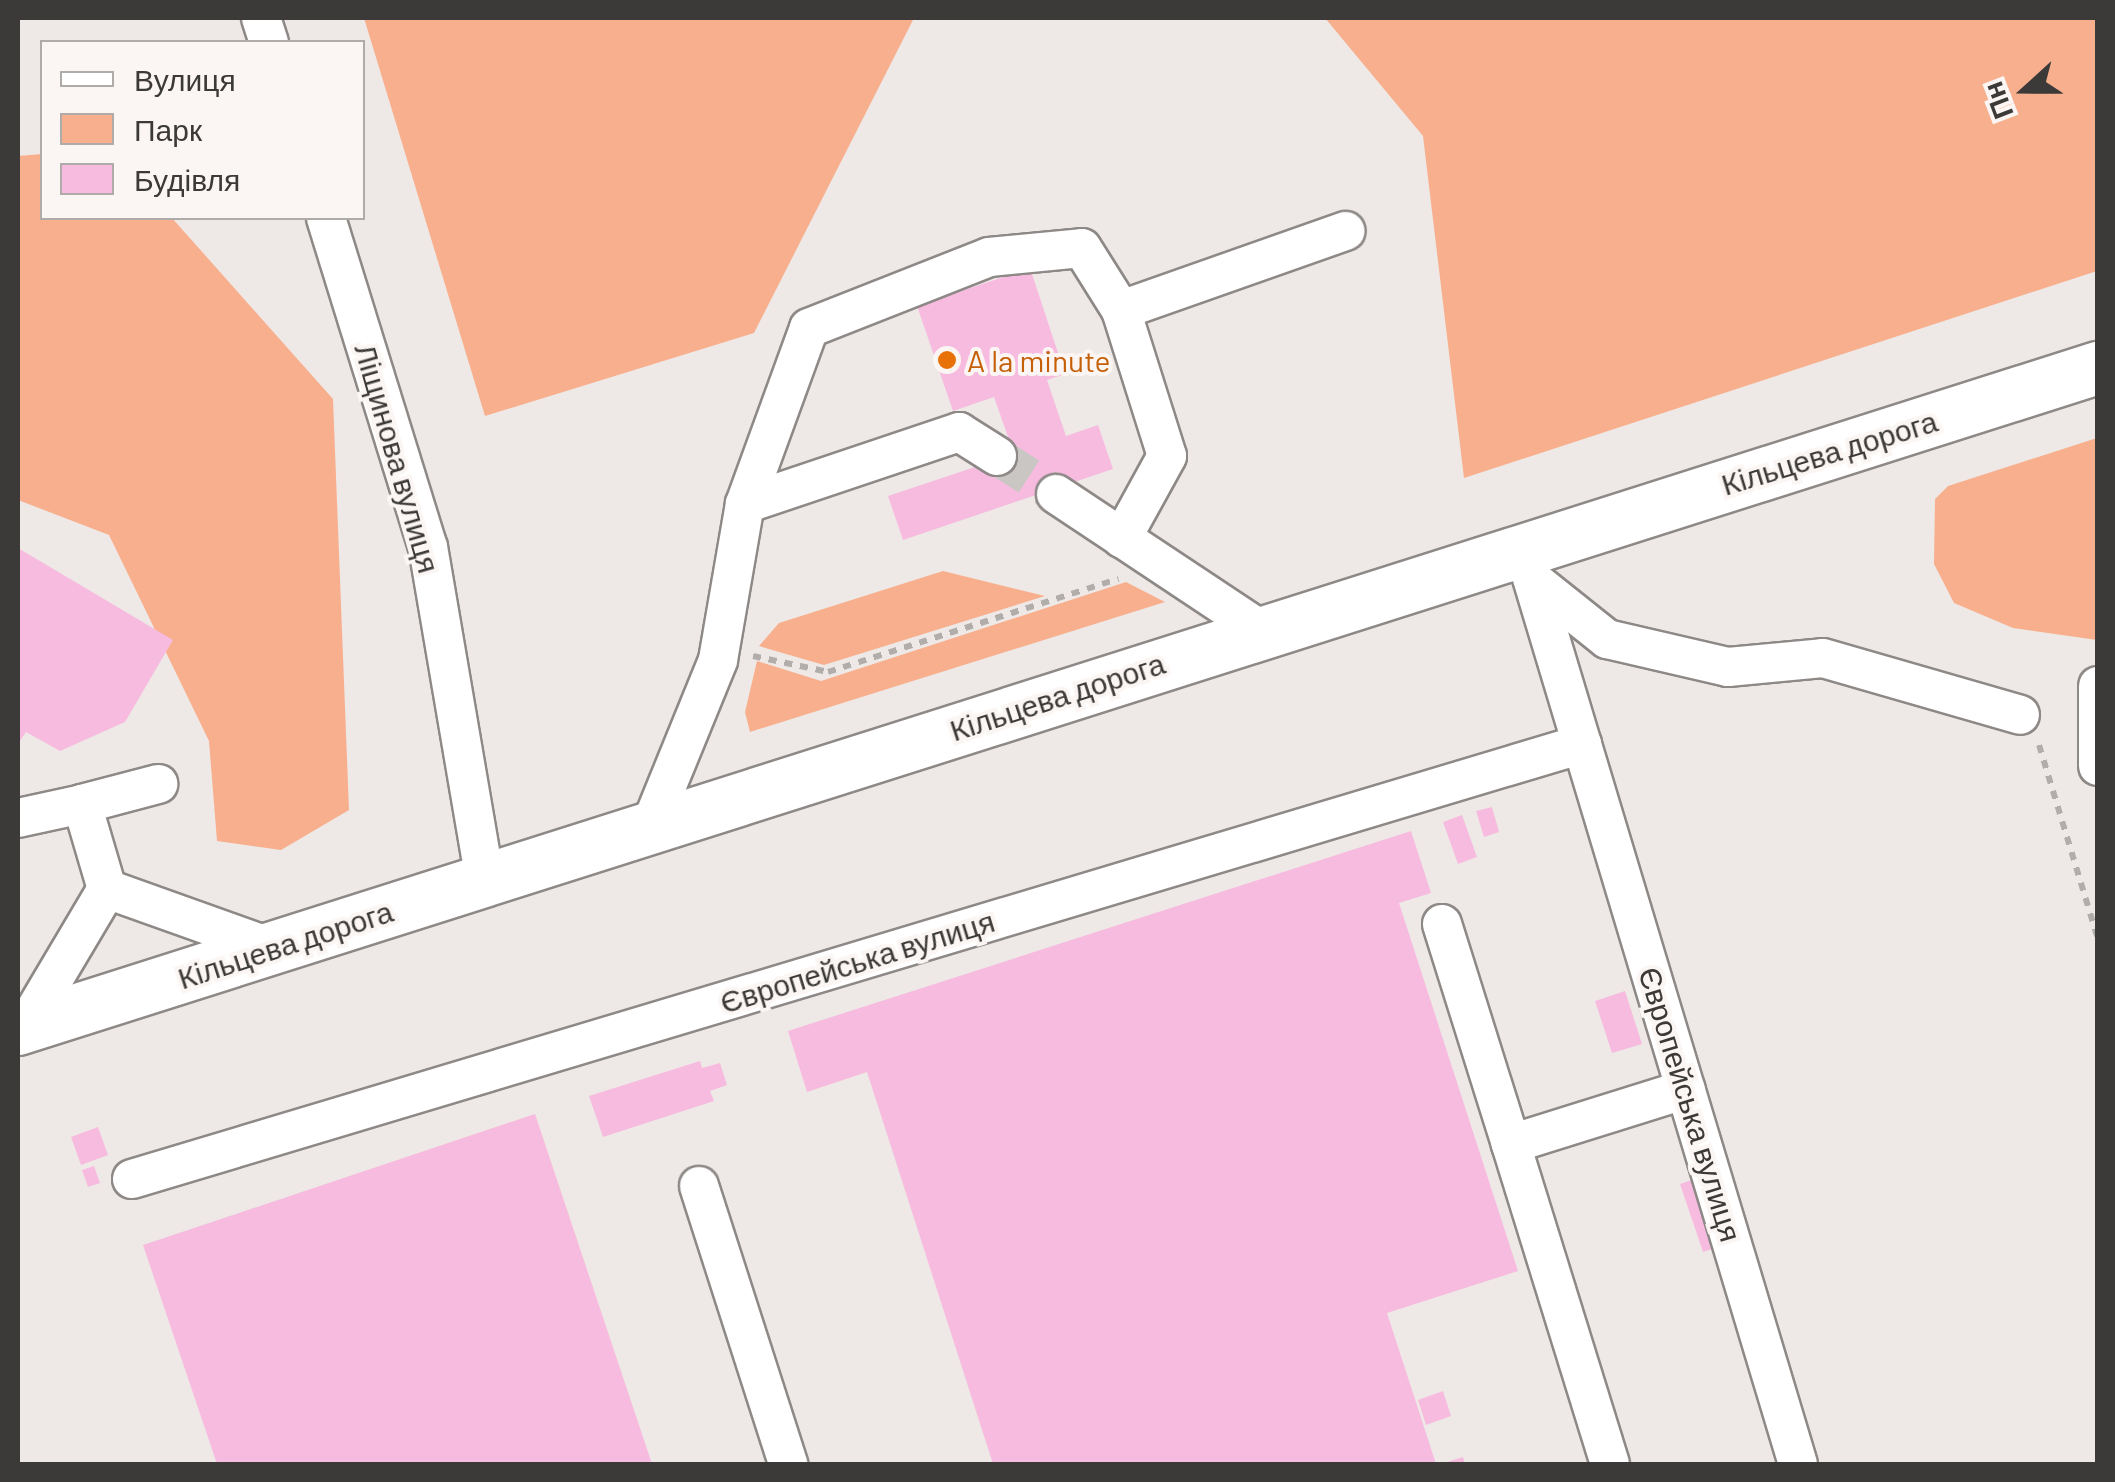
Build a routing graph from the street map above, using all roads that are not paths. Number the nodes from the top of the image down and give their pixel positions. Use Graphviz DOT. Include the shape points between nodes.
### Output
graph roads {
  1 [pos="327,220"];
  2 [pos="1345,231"];
  3 [pos="1121,310"];
  4 [pos="2098,368"];
  5 [pos="997,456"];
  6 [pos="1056,494"];
  7 [pos="746,504"];
  8 [pos="1127,555"];
  9 [pos="1528,564"];
  10 [pos="1261,630"];
  11 [pos="2098,686"];
  12 [pos="2020,715"];
  13 [pos="1582,744"];
  14 [pos="2098,766"];
  15 [pos="158,784"];
  16 [pos="82,804"];
  17 [pos="18,818"];
  18 [pos="650,828"];
  19 [pos="486,880"];
  20 [pos="107,889"];
  21 [pos="1442,924"];
  22 [pos="273,948"];
  23 [pos="21,1028"];
  24 [pos="1686,1089"];
  25 [pos="1511,1144"];
  26 [pos="132,1178"];
  27 [pos="699,1186"];
  28 [pos="788,1464"];
  29 [pos="1610,1464"];
  30 [pos="1798,1464"];
  1 -- 19 [label="street, Ліщинова вулиця" via="428,547"];
  2 -- 3 [label="street"];
  3 -- 7 [label="street" via="1082,248 1046,246 989,257 809,328"];
  3 -- 8 [label="street" via="1166,456"];
  4 -- 9 [label="highway, Кільцева дорога"];
  5 -- 7 [label="street" via="960,432"];
  6 -- 8 [label="street"];
  7 -- 18 [label="street" via="718,660"];
  8 -- 10 [label="street"];
  9 -- 10 [label="highway, Кільцева дорога"];
  9 -- 12 [label="street" via="1608,639 1728,667 1823,658"];
  9 -- 13 [label="street, Європейська вулиця"];
  10 -- 18 [label="highway, Кільцева дорога"];
  11 -- 14 [label="street"];
  13 -- 24 [label="street, Європейська вулиця"];
  13 -- 26 [label="street, Європейська вулиця"];
  15 -- 16 [label="street"];
  16 -- 17 [label="street"];
  16 -- 20 [label="street"];
  18 -- 19 [label="highway, Кільцева дорога"];
  19 -- 22 [label="highway, Кільцева дорога"];
  20 -- 22 [label="street"];
  20 -- 23 [label="street"];
  21 -- 25 [label="street"];
  22 -- 23 [label="highway, Кільцева дорога"];
  24 -- 25 [label="street"];
  24 -- 30 [label="street, Європейська вулиця"];
  25 -- 29 [label="street"];
  27 -- 28 [label="street"];
}
